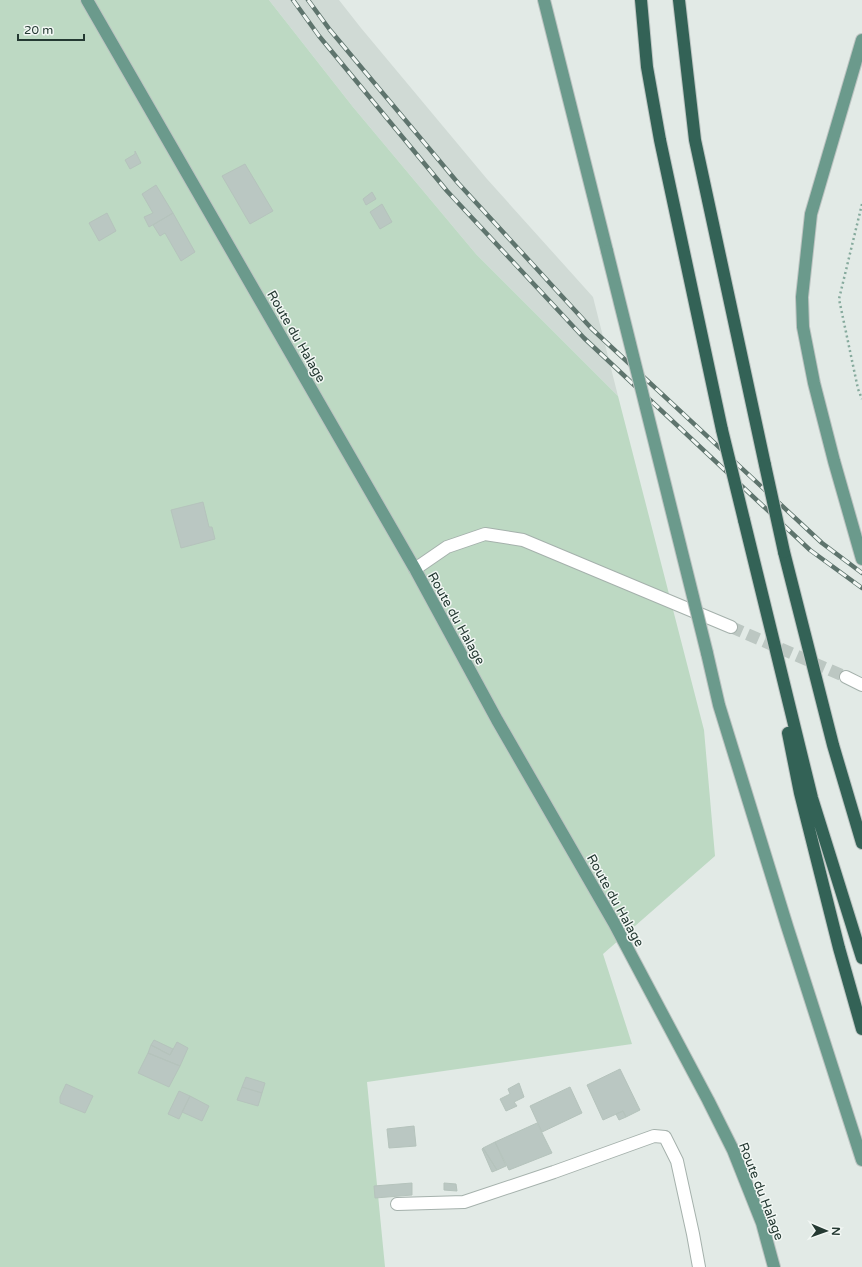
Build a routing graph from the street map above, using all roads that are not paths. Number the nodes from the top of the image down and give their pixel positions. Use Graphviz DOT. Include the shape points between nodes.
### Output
graph roads {
  1 [pos="87,0"];
  2 [pos="544,0"];
  3 [pos="641,0"];
  4 [pos="679,0"];
  5 [pos="862,40"];
  6 [pos="862,559"];
  7 [pos="415,569"];
  8 [pos="762,598"];
  9 [pos="731,627"];
  10 [pos="846,677"];
  11 [pos="862,685"];
  12 [pos="852,809"];
  13 [pos="862,833"];
  14 [pos="862,843"];
  15 [pos="862,958"];
  16 [pos="862,1029"];
  17 [pos="862,1160"];
  18 [pos="397,1204"];
  19 [pos="774,1265"];
  20 [pos="699,1267"];
  1 -- 7 [label="main road, Route du Halage"];
  2 -- 17 [label="main road, bridge" via="719,705"];
  3 -- 8 [label="highway, bridge" via="648,67 660,140 722,430"];
  4 -- 12 [label="highway, bridge" via="695,140 784,552"];
  5 -- 6 [label="main road" via="811,214 802,297 803,327 814,383"];
  7 -- 9 [label="street" via="447,547 485,534 523,540"];
  7 -- 19 [label="main road, Route du Halage" via="497,720 614,923 708,1100 733,1150 762,1223"];
  8 -- 15 [label="highway" via="812,798"];
  8 -- 16 [label="highway" via="800,793"];
  10 -- 11 [label="street"];
  12 -- 13 [label="highway"];
  12 -- 14 [label="highway"];
  18 -- 20 [label="street" via="464,1202 654,1136 665,1137 677,1161"];
}
